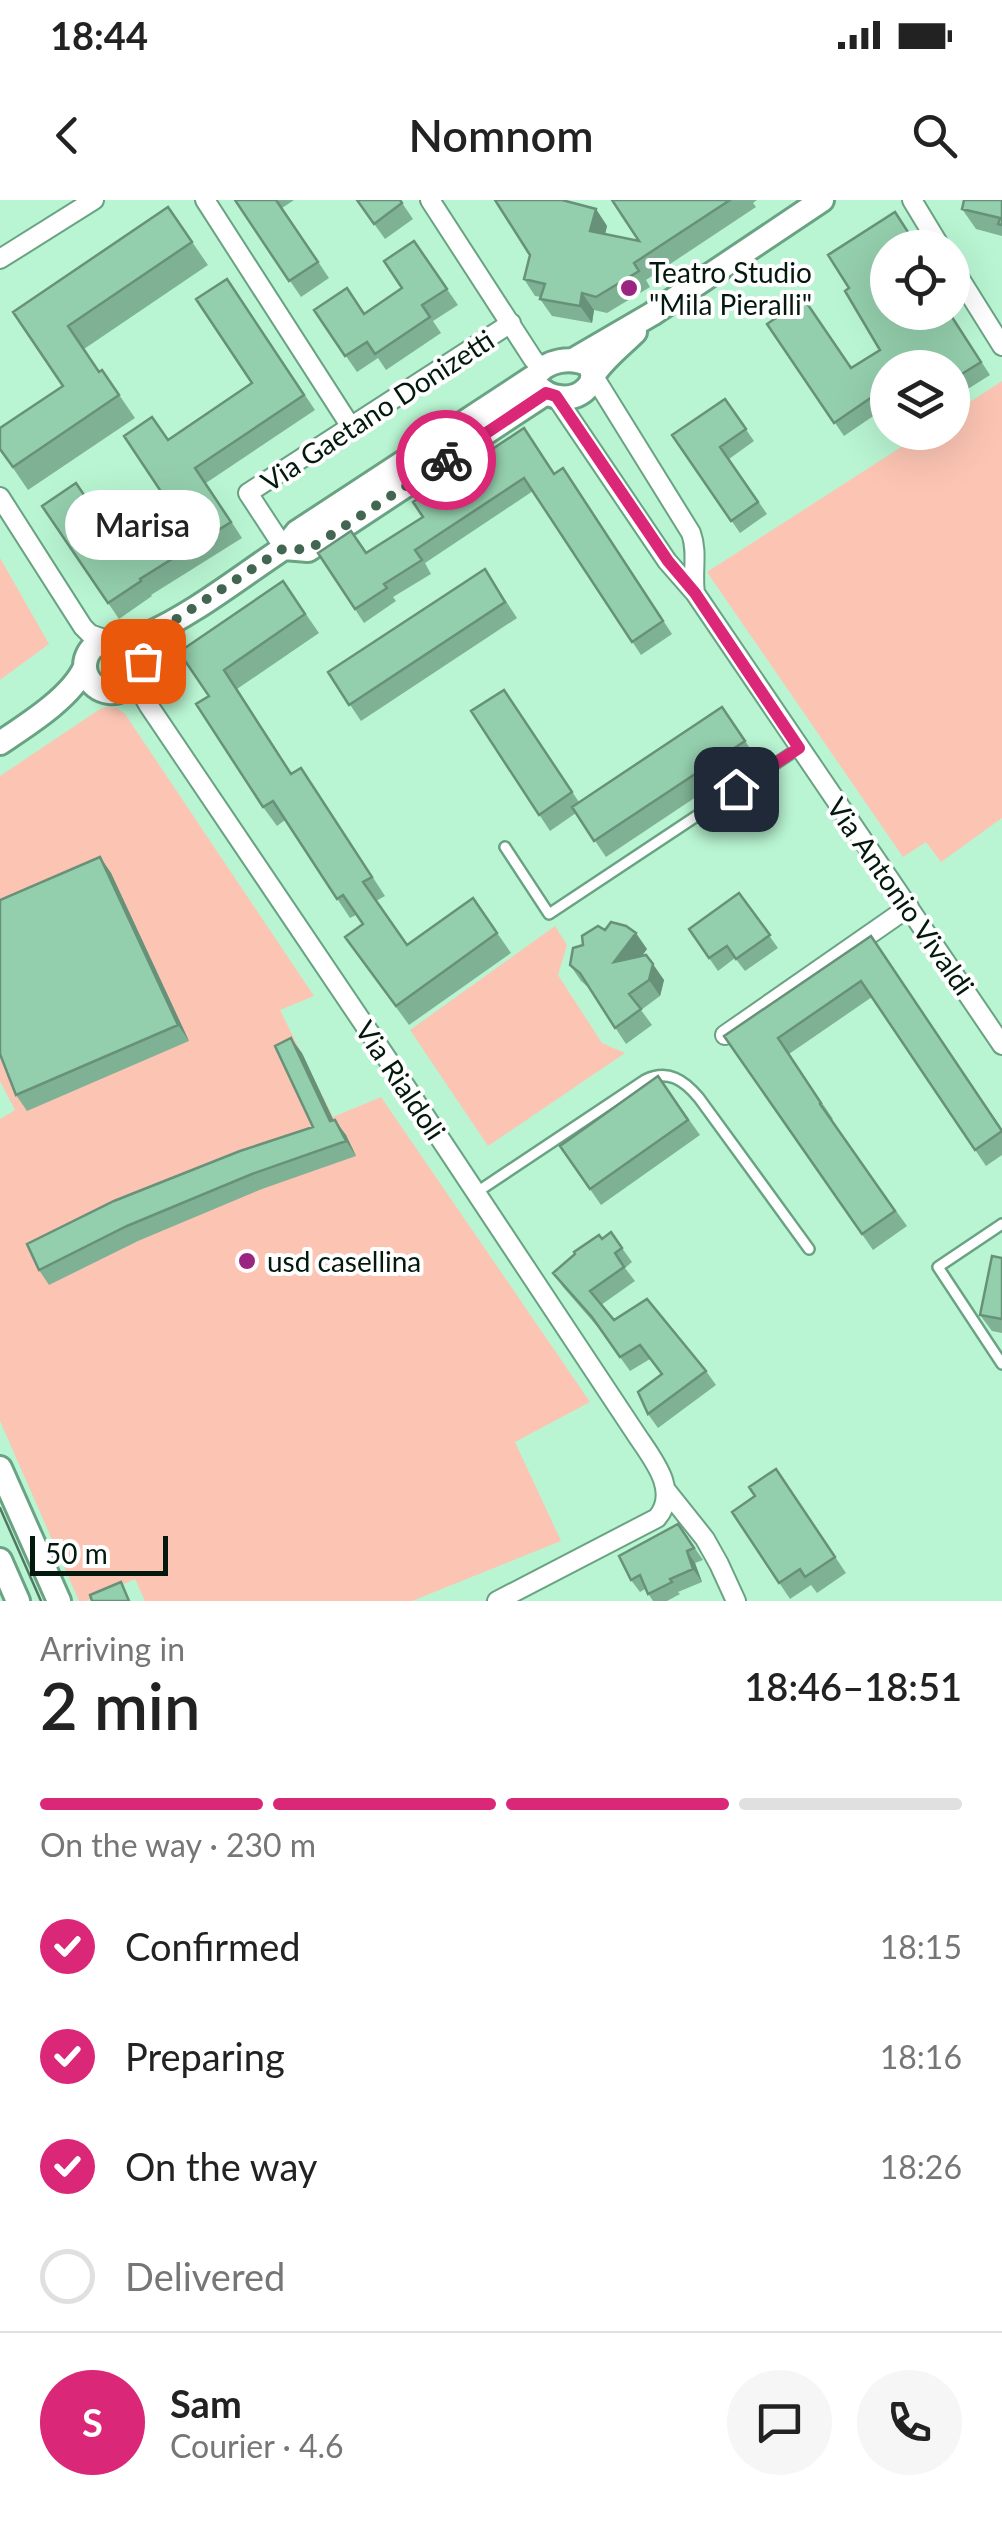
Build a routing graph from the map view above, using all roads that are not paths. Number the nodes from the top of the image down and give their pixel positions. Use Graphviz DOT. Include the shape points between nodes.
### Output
graph roads {
  1 [pos="94,200"];
  2 [pos="205,200"];
  3 [pos="430,200"];
  4 [pos="822,200"];
  5 [pos="912,200"];
  6 [pos="931,230"];
  7 [pos="0,259"];
  8 [pos="970,295"];
  9 [pos="652,314"];
  10 [pos="511,323"];
  11 [pos="1002,346"];
  12 [pos="573,360"];
  13 [pos="593,375"];
  14 [pos="545,383"];
  15 [pos="351,427"];
  16 [pos="0,497"];
  17 [pos="284,548"];
  18 [pos="668,561"];
  19 [pos="693,566"];
  20 [pos="695,593"];
  21 [pos="175,620"];
  22 [pos="113,641"];
  23 [pos="85,667"];
  24 [pos="136,672"];
  25 [pos="103,691"];
  26 [pos="32,722"];
  27 [pos="0,743"];
  28 [pos="799,748"];
  29 [pos="505,846"];
  30 [pos="909,907"];
  31 [pos="725,1034"];
  32 [pos="1002,1045"];
  33 [pos="476,1193"];
  34 [pos="1002,1224"];
  35 [pos="809,1249"];
  36 [pos="1002,1364"];
  37 [pos="0,1468"];
  38 [pos="666,1490"];
  39 [pos="0,1560"];
  40 [pos="18,1601"];
  41 [pos="59,1601"];
  42 [pos="496,1601"];
  43 [pos="736,1601"];
  1 -- 7 [label="street"];
  2 -- 15 [label="street"];
  3 -- 10 [label="street, Via Antonio Vivaldi"];
  4 -- 9 [label="street, Via Gaetano Donizetti"];
  5 -- 6 [label="street"];
  8 -- 11 [label="street"];
  9 -- 12 [label="street, Via Gaetano Donizetti"];
  9 -- 13 [label="street, Via Gaetano Donizetti"];
  10 -- 14 [label="street, Via Antonio Vivaldi"];
  10 -- 15 [label="street, Via Gaetano Donizetti"];
  12 -- 13 [label="street" via="586,363"];
  12 -- 14 [label="street, Via Gaetano Donizetti" via="554,363"];
  13 -- 14 [label="street, Via Gaetano Donizetti" via="579,394 566,398"];
  13 -- 19 [label="street, Via Antonio Vivaldi" via="691,533"];
  14 -- 17 [label="street, Via Gaetano Donizetti" via="297,532"];
  14 -- 18 [label="street, Via Antonio Vivaldi"];
  15 -- 17 [label="street, Via Gaetano Donizetti" via="248,494"];
  16 -- 22 [label="street, Via Rialdoli" via="84,628"];
  17 -- 21 [label="street, Via Gaetano Donizetti"];
  18 -- 19 [label="street"];
  18 -- 20 [label="street, Via Antonio Vivaldi"];
  19 -- 20 [label="street, Via Antonio Vivaldi"];
  20 -- 28 [label="street, Via Antonio Vivaldi"];
  21 -- 22 [label="street, Via Gaetano Donizetti" via="145,636"];
  21 -- 24 [label="street, Via Gaetano Donizetti"];
  22 -- 23 [label="street" via="97,644"];
  22 -- 24 [label="street, Via Rialdoli" via="134,653"];
  23 -- 25 [label="street"];
  23 -- 26 [label="street"];
  24 -- 25 [label="street" via="123,689"];
  24 -- 33 [label="street, Via Rialdoli" via="148,706"];
  25 -- 26 [label="street"];
  26 -- 27 [label="street"];
  28 -- 29 [label="lane" via="549,914"];
  28 -- 30 [label="street, Via Antonio Vivaldi"];
  30 -- 31 [label="street"];
  30 -- 32 [label="street, Via Antonio Vivaldi"];
  33 -- 35 [label="lane" via="645,1080 670,1075 700,1098"];
  33 -- 38 [label="street, Via Rialdoli"];
  34 -- 36 [label="lane" via="938,1267"];
  37 -- 41 [label="street"];
  38 -- 42 [label="street" via="656,1518"];
  38 -- 43 [label="street, Via Rialdoli" via="702,1534"];
  39 -- 40 [label="street"];
}
